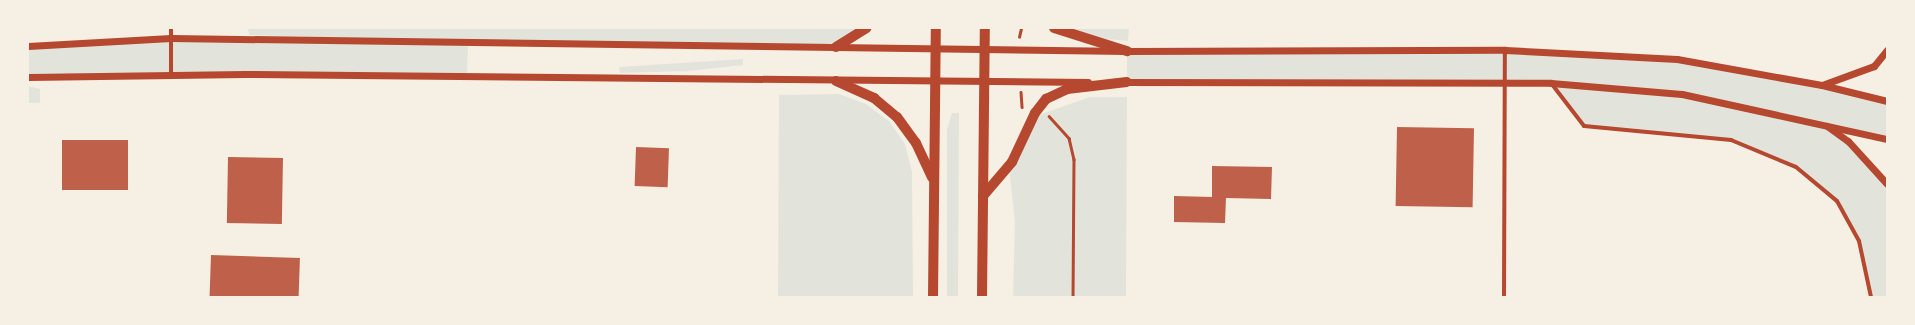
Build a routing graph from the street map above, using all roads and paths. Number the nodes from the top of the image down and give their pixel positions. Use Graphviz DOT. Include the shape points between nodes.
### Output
graph roads {
  1 [pos="171,28"];
  2 [pos="866,28"];
  3 [pos="936,28"];
  4 [pos="985,28"];
  5 [pos="1054,28"];
  6 [pos="171,38"];
  7 [pos="28,46"];
  8 [pos="836,47"];
  9 [pos="935,48"];
  10 [pos="985,48"];
  11 [pos="1505,50"];
  12 [pos="1887,50"];
  13 [pos="1127,51"];
  14 [pos="171,74"];
  15 [pos="28,77"];
  16 [pos="836,81"];
  17 [pos="1127,82"];
  18 [pos="1505,82"];
  19 [pos="935,83"];
  20 [pos="983,83"];
  21 [pos="1551,83"];
  22 [pos="1822,84"];
  23 [pos="1887,101"];
  24 [pos="1051,116"];
  25 [pos="1823,123"];
  26 [pos="1887,138"];
  27 [pos="934,180"];
  28 [pos="1887,184"];
  29 [pos="983,196"];
  30 [pos="933,297"];
  31 [pos="982,297"];
  32 [pos="1073,297"];
  33 [pos="1504,297"];
  34 [pos="1871,297"];
  1 -- 6 [label="street"];
  2 -- 8 [label="main road"];
  3 -- 9 [label="main road"];
  4 -- 10 [label="main road"];
  5 -- 13 [label="main road"];
  6 -- 7 [label="street"];
  6 -- 8 [label="street"];
  6 -- 14 [label="street"];
  8 -- 9 [label="street"];
  9 -- 10 [label="street"];
  9 -- 19 [label="main road"];
  10 -- 13 [label="street"];
  10 -- 20 [label="main road"];
  11 -- 13 [label="street"];
  11 -- 18 [label="street"];
  11 -- 22 [label="street" via="1677,59"];
  12 -- 22 [label="street" via="1874,66"];
  14 -- 15 [label="street"];
  14 -- 16 [label="street"];
  16 -- 19 [label="street"];
  16 -- 27 [label="main road" via="874,98 897,117 916,143"];
  17 -- 18 [label="street"];
  17 -- 20 [label="street"];
  17 -- 29 [label="main road" via="1067,89 1046,99 1035,113 1012,162"];
  18 -- 21 [label="street"];
  18 -- 33 [label="street"];
  19 -- 20 [label="street"];
  19 -- 27 [label="main road"];
  20 -- 29 [label="main road"];
  21 -- 25 [label="street" via="1682,94"];
  21 -- 34 [label="street" via="1584,126 1731,140 1796,167 1837,201 1859,241"];
  22 -- 23 [label="street"];
  24 -- 32 [label="path" via="1069,138 1074,159"];
  25 -- 26 [label="street"];
  25 -- 28 [label="street" via="1848,141"];
  27 -- 30 [label="main road"];
  29 -- 31 [label="main road"];
}
